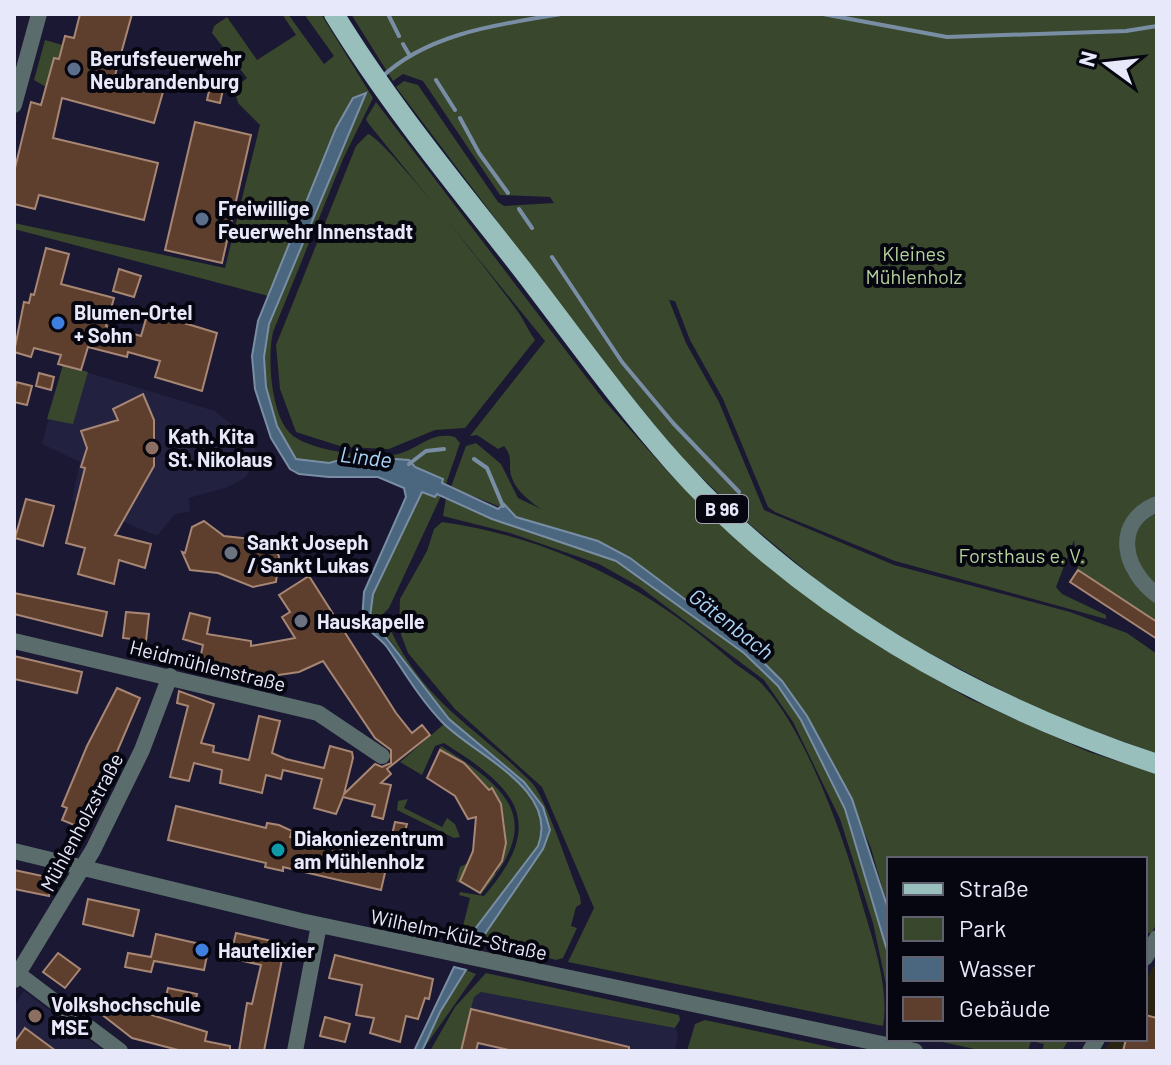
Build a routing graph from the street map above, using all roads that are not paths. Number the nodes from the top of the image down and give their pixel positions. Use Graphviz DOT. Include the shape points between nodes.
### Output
graph roads {
  1 [pos="39,14"];
  2 [pos="334,14"];
  3 [pos="14,36"];
  4 [pos="32,40"];
  5 [pos="14,105"];
  6 [pos="1157,504"];
  7 [pos="1157,595"];
  8 [pos="14,641"];
  9 [pos="170,676"];
  10 [pos="382,756"];
  11 [pos="1157,764"];
  12 [pos="14,851"];
  13 [pos="85,867"];
  14 [pos="319,925"];
  15 [pos="16,977"];
  16 [pos="120,1051"];
  17 [pos="295,1051"];
  18 [pos="915,1051"];
  1 -- 4 [label="street"];
  2 -- 11 [label="main road, B 96" via="402,115 609,386 676,465 743,529 812,588 887,641 960,683 1038,721"];
  3 -- 4 [label="street"];
  4 -- 5 [label="street"];
  6 -- 7 [label="street" via="1133,524 1127,551 1136,576"];
  8 -- 9 [label="street, Heidmühlenstraße"];
  9 -- 10 [label="street, Heidmühlenstraße" via="318,713"];
  9 -- 13 [label="street, Mühlenholzstraße" via="142,750"];
  12 -- 13 [label="street, Wilhelm-Külz-Straße"];
  13 -- 14 [label="street, Wilhelm-Külz-Straße"];
  13 -- 15 [label="street, Mühlenholzstraße"];
  14 -- 17 [label="street"];
  14 -- 18 [label="street, Wilhelm-Külz-Straße"];
  15 -- 16 [label="street"];
}
